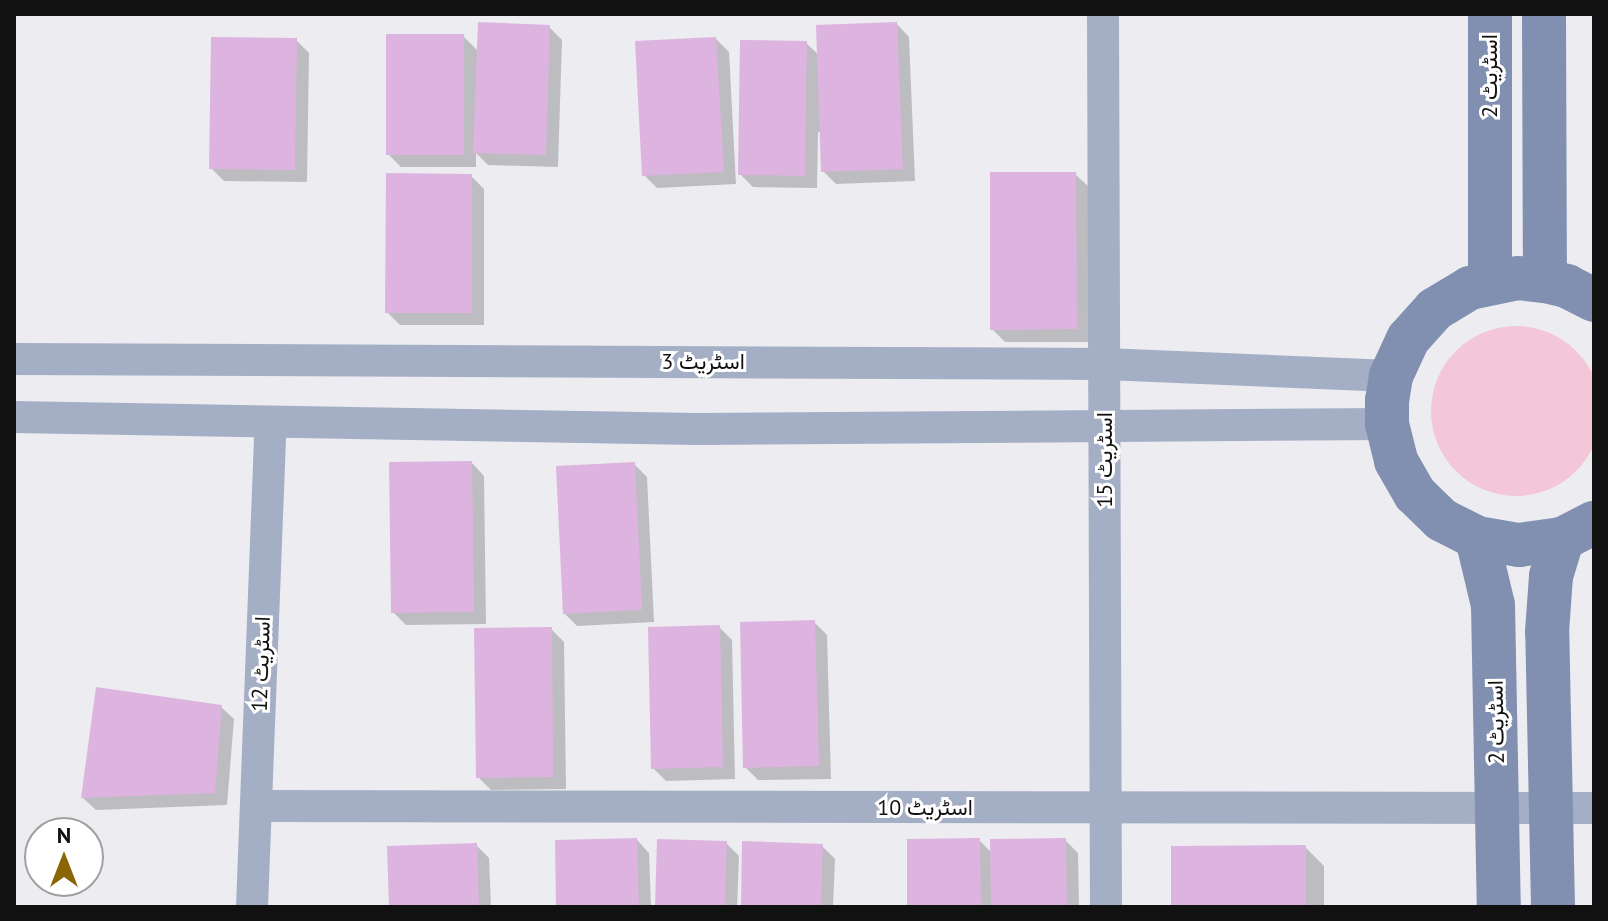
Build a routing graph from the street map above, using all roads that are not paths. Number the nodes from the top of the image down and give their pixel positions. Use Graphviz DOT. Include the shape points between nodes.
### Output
graph roads {
  1 [pos="1103,14"];
  2 [pos="1490,14"];
  3 [pos="1544,14"];
  4 [pos="1490,281"];
  5 [pos="1545,281"];
  6 [pos="1594,300"];
  7 [pos="14,359"];
  8 [pos="1105,364"];
  9 [pos="1391,376"];
  10 [pos="14,417"];
  11 [pos="271,422"];
  12 [pos="1387,424"];
  13 [pos="1105,426"];
  14 [pos="1578,531"];
  15 [pos="1477,538"];
  16 [pos="256,806"];
  17 [pos="1105,808"];
  18 [pos="1551,808"];
  19 [pos="1594,808"];
  20 [pos="1497,809"];
  21 [pos="252,907"];
  22 [pos="1106,907"];
  23 [pos="1499,907"];
  24 [pos="1553,907"];
  1 -- 8 [label="street, اسٹریٹ 15"];
  2 -- 4 [label="main road, اسٹریٹ 2"];
  3 -- 5 [label="main road"];
  4 -- 5 [label="main road"];
  4 -- 9 [label="main road" via="1452,297 1421,323"];
  5 -- 6 [label="main road"];
  7 -- 8 [label="street, اسٹریٹ 3"];
  8 -- 9 [label="street, اسٹریٹ 3"];
  8 -- 13 [label="street, اسٹریٹ 15"];
  9 -- 12 [label="main road"];
  10 -- 11 [label="street"];
  11 -- 13 [label="street" via="698,429"];
  11 -- 16 [label="street, اسٹریٹ 12"];
  12 -- 13 [label="street"];
  12 -- 15 [label="main road" via="1396,461 1415,494 1442,520"];
  13 -- 17 [label="street, اسٹریٹ 15"];
  14 -- 15 [label="main road" via="1519,545"];
  14 -- 18 [label="main road" via="1551,576"];
  15 -- 20 [label="main road, اسٹریٹ 2" via="1493,605"];
  16 -- 17 [label="street, اسٹریٹ 10"];
  16 -- 21 [label="street, اسٹریٹ 12"];
  17 -- 20 [label="street, اسٹریٹ 10"];
  17 -- 22 [label="street, اسٹریٹ 15"];
  18 -- 19 [label="street, اسٹریٹ 10"];
  18 -- 20 [label="street, اسٹریٹ 10"];
  18 -- 24 [label="main road"];
  20 -- 23 [label="main road, اسٹریٹ 2"];
}
